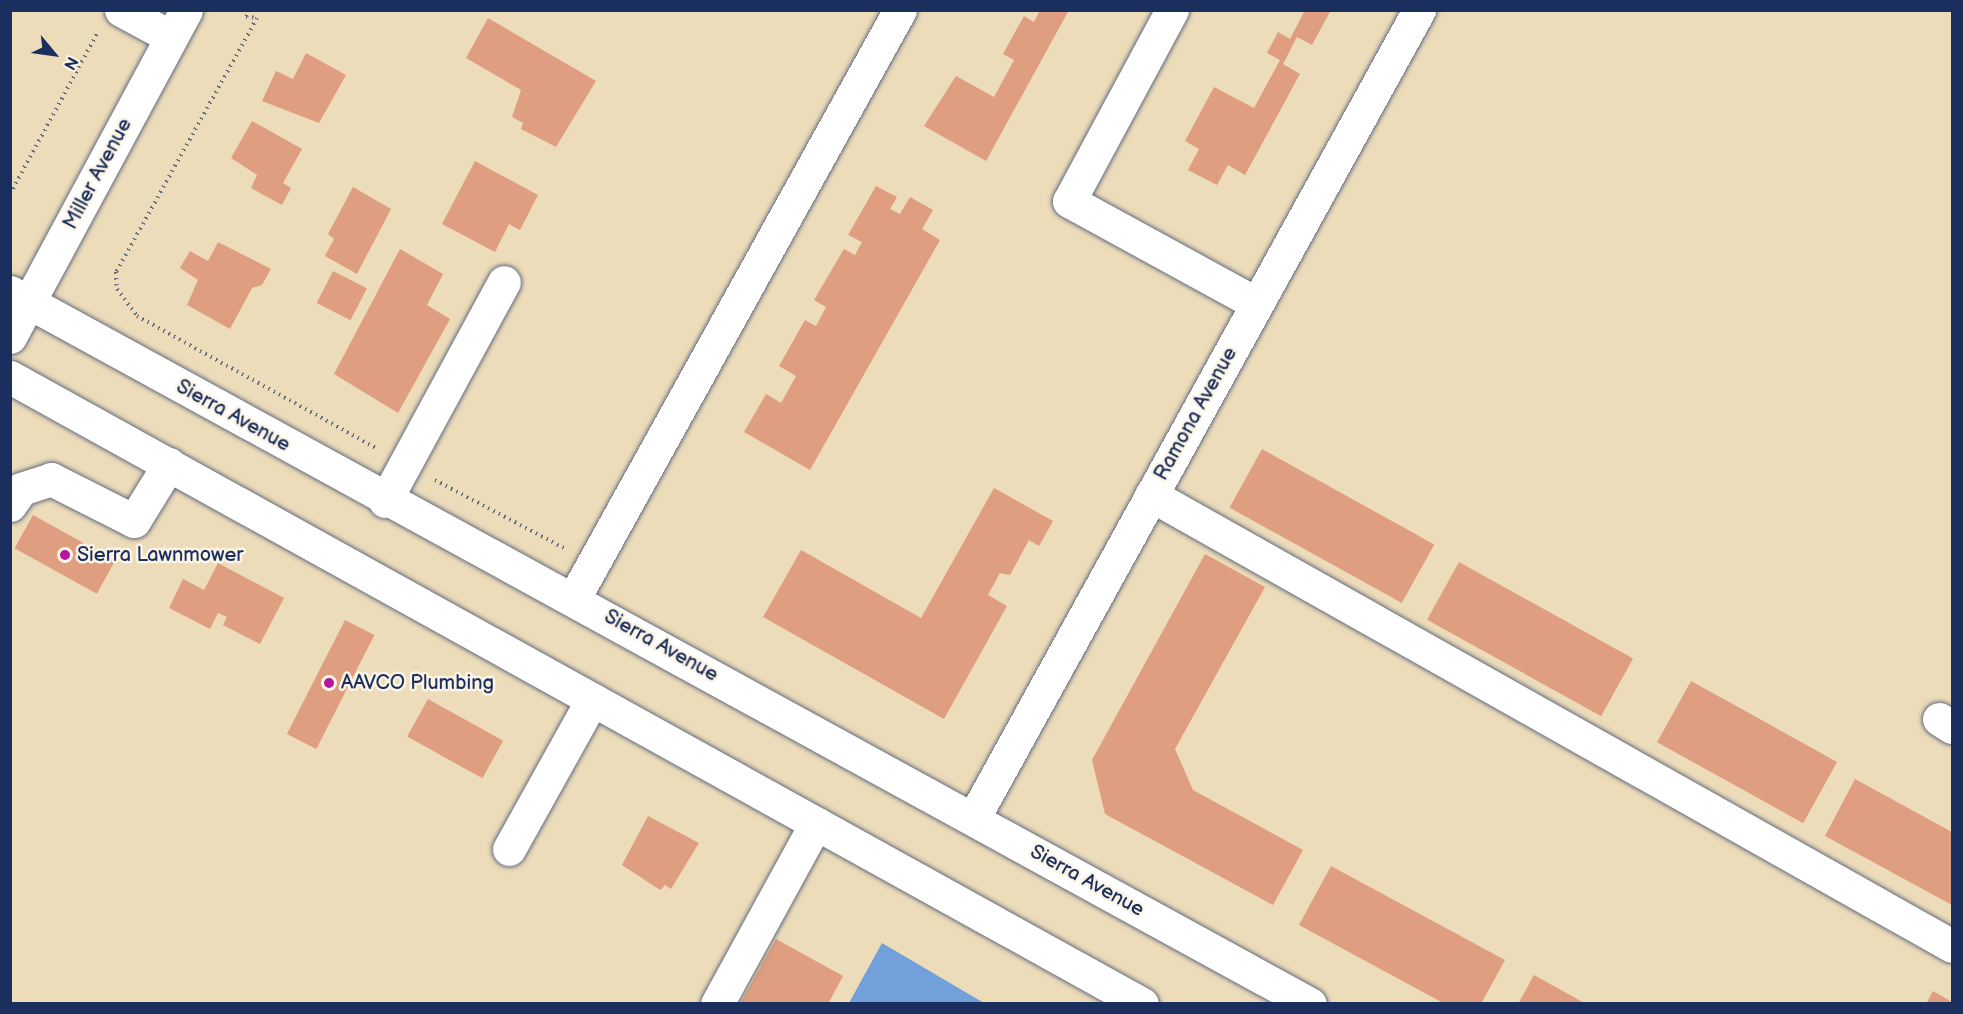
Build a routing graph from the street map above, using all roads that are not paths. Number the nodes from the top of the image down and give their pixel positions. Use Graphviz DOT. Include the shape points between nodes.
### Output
graph roads {
  1 [pos="900,10"];
  2 [pos="1172,10"];
  3 [pos="1419,10"];
  4 [pos="112,16"];
  5 [pos="178,24"];
  6 [pos="504,282"];
  7 [pos="20,298"];
  8 [pos="1257,304"];
  9 [pos="10,337"];
  10 [pos="10,377"];
  11 [pos="169,464"];
  12 [pos="1151,495"];
  13 [pos="386,501"];
  14 [pos="10,505"];
  15 [pos="574,598"];
  16 [pos="592,700"];
  17 [pos="973,819"];
  18 [pos="816,823"];
  19 [pos="510,849"];
  20 [pos="1953,946"];
  21 [pos="717,1004"];
  22 [pos="1142,1004"];
  23 [pos="1310,1004"];
  1 -- 15 [label="main road"];
  2 -- 8 [label="main road" via="1069,201"];
  3 -- 8 [label="main road, Ramona Avenue"];
  4 -- 5 [label="main road"];
  5 -- 7 [label="main road, Miller Avenue"];
  6 -- 13 [label="main road"];
  7 -- 9 [label="main road, Miller Avenue"];
  7 -- 13 [label="main road, Sierra Avenue"];
  8 -- 12 [label="main road, Ramona Avenue"];
  10 -- 11 [label="main road"];
  11 -- 14 [label="main road" via="134,521 51,479 21,489"];
  11 -- 16 [label="main road"];
  12 -- 17 [label="main road, Ramona Avenue"];
  12 -- 20 [label="main road"];
  13 -- 15 [label="main road, Sierra Avenue"];
  15 -- 17 [label="main road, Sierra Avenue"];
  16 -- 18 [label="main road"];
  16 -- 19 [label="main road"];
  17 -- 23 [label="main road, Sierra Avenue"];
  18 -- 21 [label="main road"];
  18 -- 22 [label="main road"];
}
